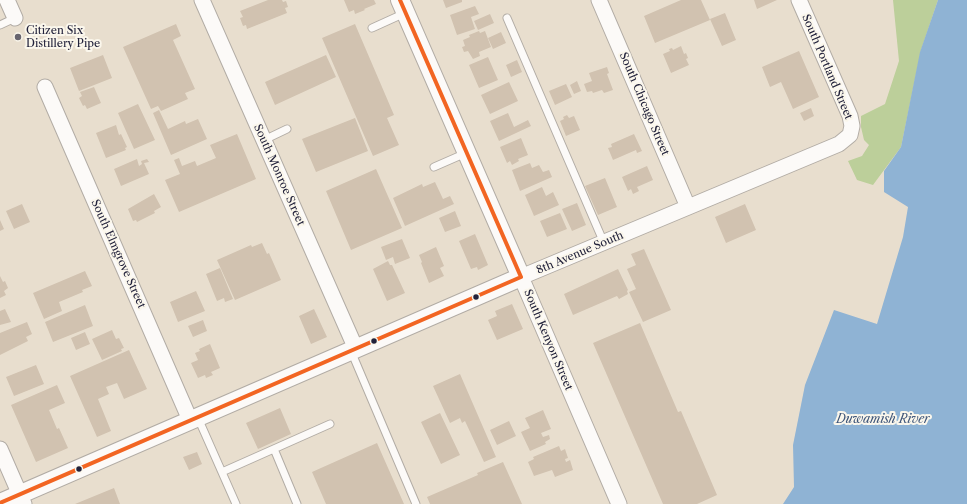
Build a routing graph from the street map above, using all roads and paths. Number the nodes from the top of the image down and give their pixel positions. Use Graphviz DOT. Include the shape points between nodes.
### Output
graph roads {
  1 [pos="7,0"];
  2 [pos="202,0"];
  3 [pos="599,0"];
  4 [pos="799,0"];
  5 [pos="402,7"];
  6 [pos="15,18"];
  7 [pos="507,18"];
  8 [pos="0,25"];
  9 [pos="372,28"];
  10 [pos="45,87"];
  11 [pos="287,129"];
  12 [pos="850,134"];
  13 [pos="264,140"];
  14 [pos="466,153"];
  15 [pos="434,167"];
  16 [pos="688,208"];
  17 [pos="604,243"];
  18 [pos="521,277"];
  19 [pos="354,350"];
  20 [pos="194,419"];
  21 [pos="330,424"];
  22 [pos="0,449"];
  23 [pos="274,449"];
  24 [pos="222,472"];
  25 [pos="22,499"];
  26 [pos="0,503"];
  27 [pos="236,504"];
  28 [pos="297,504"];
  29 [pos="416,504"];
  30 [pos="619,504"];
  1 -- 6 [label="street"];
  2 -- 13 [label="street, South Monroe Street"];
  3 -- 16 [label="street, South Chicago Street"];
  4 -- 12 [label="street, South Portland Street" via="850,116"];
  5 -- 9 [label="lane"];
  5 -- 14 [label="street, South Kenyon Street"];
  6 -- 8 [label="lane"];
  7 -- 17 [label="lane"];
  10 -- 20 [label="street, South Elmgrove Street"];
  11 -- 13 [label="lane"];
  12 -- 16 [label="street, 8th Avenue South" via="839,144"];
  13 -- 19 [label="street, South Monroe Street"];
  14 -- 15 [label="lane"];
  14 -- 18 [label="street, South Kenyon Street"];
  16 -- 17 [label="street, 8th Avenue South"];
  17 -- 18 [label="street, 8th Avenue South"];
  18 -- 19 [label="street, 8th Avenue South"];
  18 -- 30 [label="street, South Kenyon Street"];
  19 -- 20 [label="street, 8th Avenue South"];
  19 -- 29 [label="lane"];
  20 -- 24 [label="lane"];
  20 -- 25 [label="street, 8th Avenue South"];
  21 -- 23 [label="lane"];
  22 -- 25 [label="street"];
  23 -- 24 [label="lane"];
  23 -- 28 [label="lane"];
  24 -- 27 [label="lane"];
  25 -- 26 [label="street, 8th Avenue South"];
}
